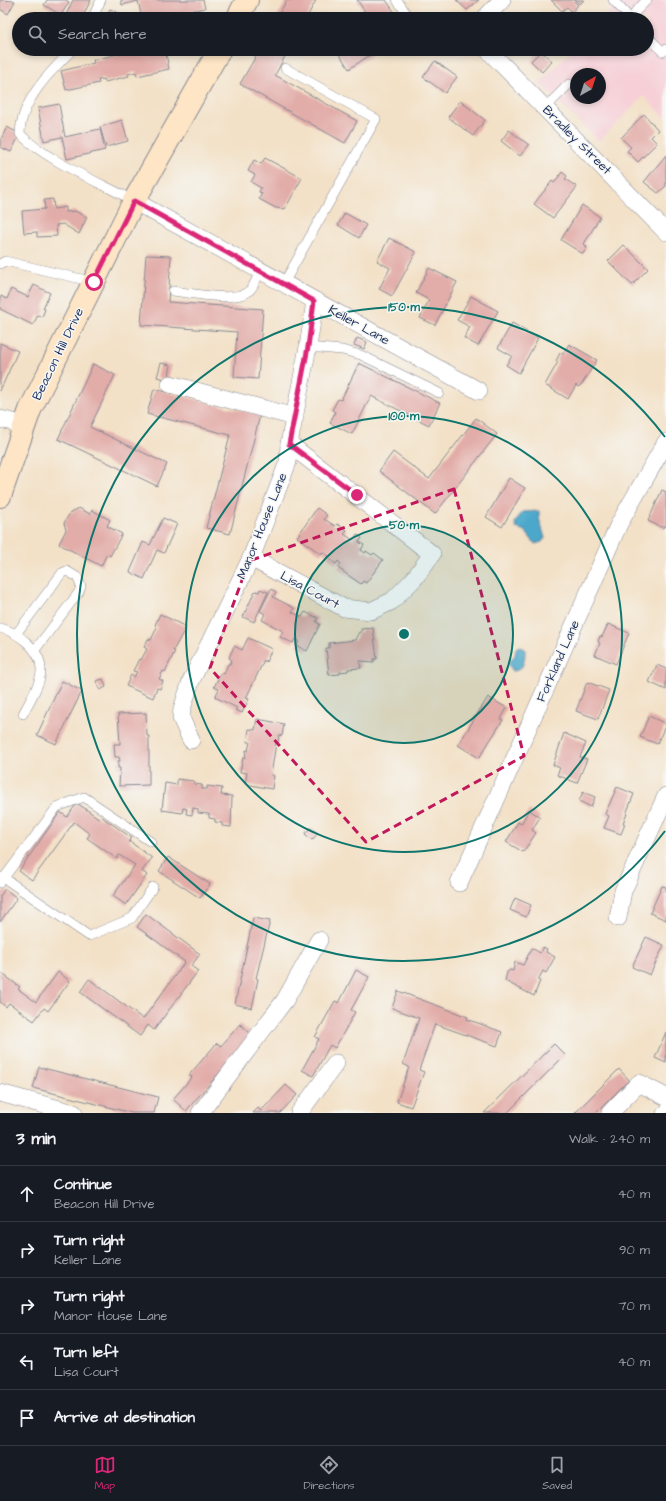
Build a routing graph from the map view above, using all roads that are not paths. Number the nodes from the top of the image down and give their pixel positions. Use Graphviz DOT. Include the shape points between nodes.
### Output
graph roads {
  1 [pos="101,0"];
  2 [pos="247,0"];
  3 [pos="397,0"];
  4 [pos="502,0"];
  5 [pos="613,0"];
  6 [pos="647,0"];
  7 [pos="95,12"];
  8 [pos="241,12"];
  9 [pos="405,12"];
  10 [pos="491,12"];
  11 [pos="625,12"];
  12 [pos="636,12"];
  13 [pos="654,43"];
  14 [pos="666,49"];
  15 [pos="66,56"];
  16 [pos="216,56"];
  17 [pos="494,56"];
  18 [pos="285,68"];
  19 [pos="570,84"];
  20 [pos="545,108"];
  21 [pos="134,201"];
  22 [pos="666,232"];
  23 [pos="0,264"];
  24 [pos="260,271"];
  25 [pos="94,282"];
  26 [pos="284,283"];
  27 [pos="173,292"];
  28 [pos="314,301"];
  29 [pos="308,347"];
  30 [pos="170,384"];
  31 [pos="479,391"];
  32 [pos="439,393"];
  33 [pos="295,417"];
  34 [pos="0,419"];
  35 [pos="22,432"];
  36 [pos="666,442"];
  37 [pos="289,444"];
  38 [pos="0,496"];
  39 [pos="250,558"];
  40 [pos="0,628"];
  41 [pos="16,634"];
  42 [pos="35,650"];
  43 [pos="23,714"];
  44 [pos="192,740"];
  45 [pos="666,796"];
  46 [pos="151,842"];
  47 [pos="1,879"];
  48 [pos="458,884"];
  49 [pos="153,887"];
  50 [pos="618,918"];
  51 [pos="319,940"];
  52 [pos="336,1063"];
  53 [pos="0,1093"];
  54 [pos="666,1097"];
  55 [pos="666,1108"];
  56 [pos="74,1113"];
  57 [pos="200,1113"];
  58 [pos="299,1113"];
  59 [pos="610,1113"];
  60 [pos="661,1113"];
  1 -- 7 [label="lane"];
  2 -- 8 [label="street"];
  3 -- 9 [label="lane"];
  4 -- 10 [label="street"];
  5 -- 11 [label="lane"];
  6 -- 12 [label="lane"];
  13 -- 14 [label="lane" via="663,52"];
  15 -- 21 [label="lane" via="40,83 21,122 20,134 54,159"];
  16 -- 21 [label="street, Beacon Hill Drive"];
  17 -- 20 [label="street, Bradley Street"];
  18 -- 26 [label="lane" via="376,118"];
  19 -- 20 [label="lane"];
  20 -- 22 [label="street, Bradley Street"];
  21 -- 24 [label="street, Keller Lane"];
  21 -- 25 [label="street, Beacon Hill Drive"];
  23 -- 25 [label="lane" via="5,261"];
  24 -- 26 [label="street, Keller Lane"];
  24 -- 27 [label="lane" via="250,291 245,294 233,296"];
  25 -- 35 [label="street, Beacon Hill Drive" via="30,410"];
  26 -- 28 [label="street, Keller Lane"];
  28 -- 29 [label="street, Manor House Lane"];
  28 -- 31 [label="street, Keller Lane"];
  29 -- 32 [label="lane" via="342,350 361,355"];
  29 -- 33 [label="street, Manor House Lane"];
  30 -- 33 [label="street"];
  33 -- 37 [label="street, Manor House Lane"];
  34 -- 35 [label="street" via="13,422"];
  35 -- 38 [label="street, Beacon Hill Drive"];
  36 -- 48 [label="street, Forkland Lane" via="619,524"];
  37 -- 39 [label="street, Manor House Lane" via="288,462"];
  37 -- 39 [label="street, Lisa Court" via="432,554 414,580 392,601 371,611 344,608"];
  39 -- 44 [label="street, Manor House Lane" via="189,688 182,709 181,718"];
  40 -- 41 [label="lane"];
  41 -- 42 [label="lane"];
  41 -- 42 [label="lane" via="62,573 67,571 77,577 81,586 79,592"];
  42 -- 43 [label="lane" via="42,668 37,686"];
  45 -- 50 [label="street" via="623,891"];
  46 -- 47 [label="lane" via="84,797 58,807"];
  47 -- 49 [label="lane" via="88,936 132,918"];
  51 -- 57 [label="street" via="285,1000"];
  52 -- 58 [label="street"];
  53 -- 56 [label="street"];
  54 -- 59 [label="street" via="639,1083"];
  55 -- 60 [label="lane"];
}
